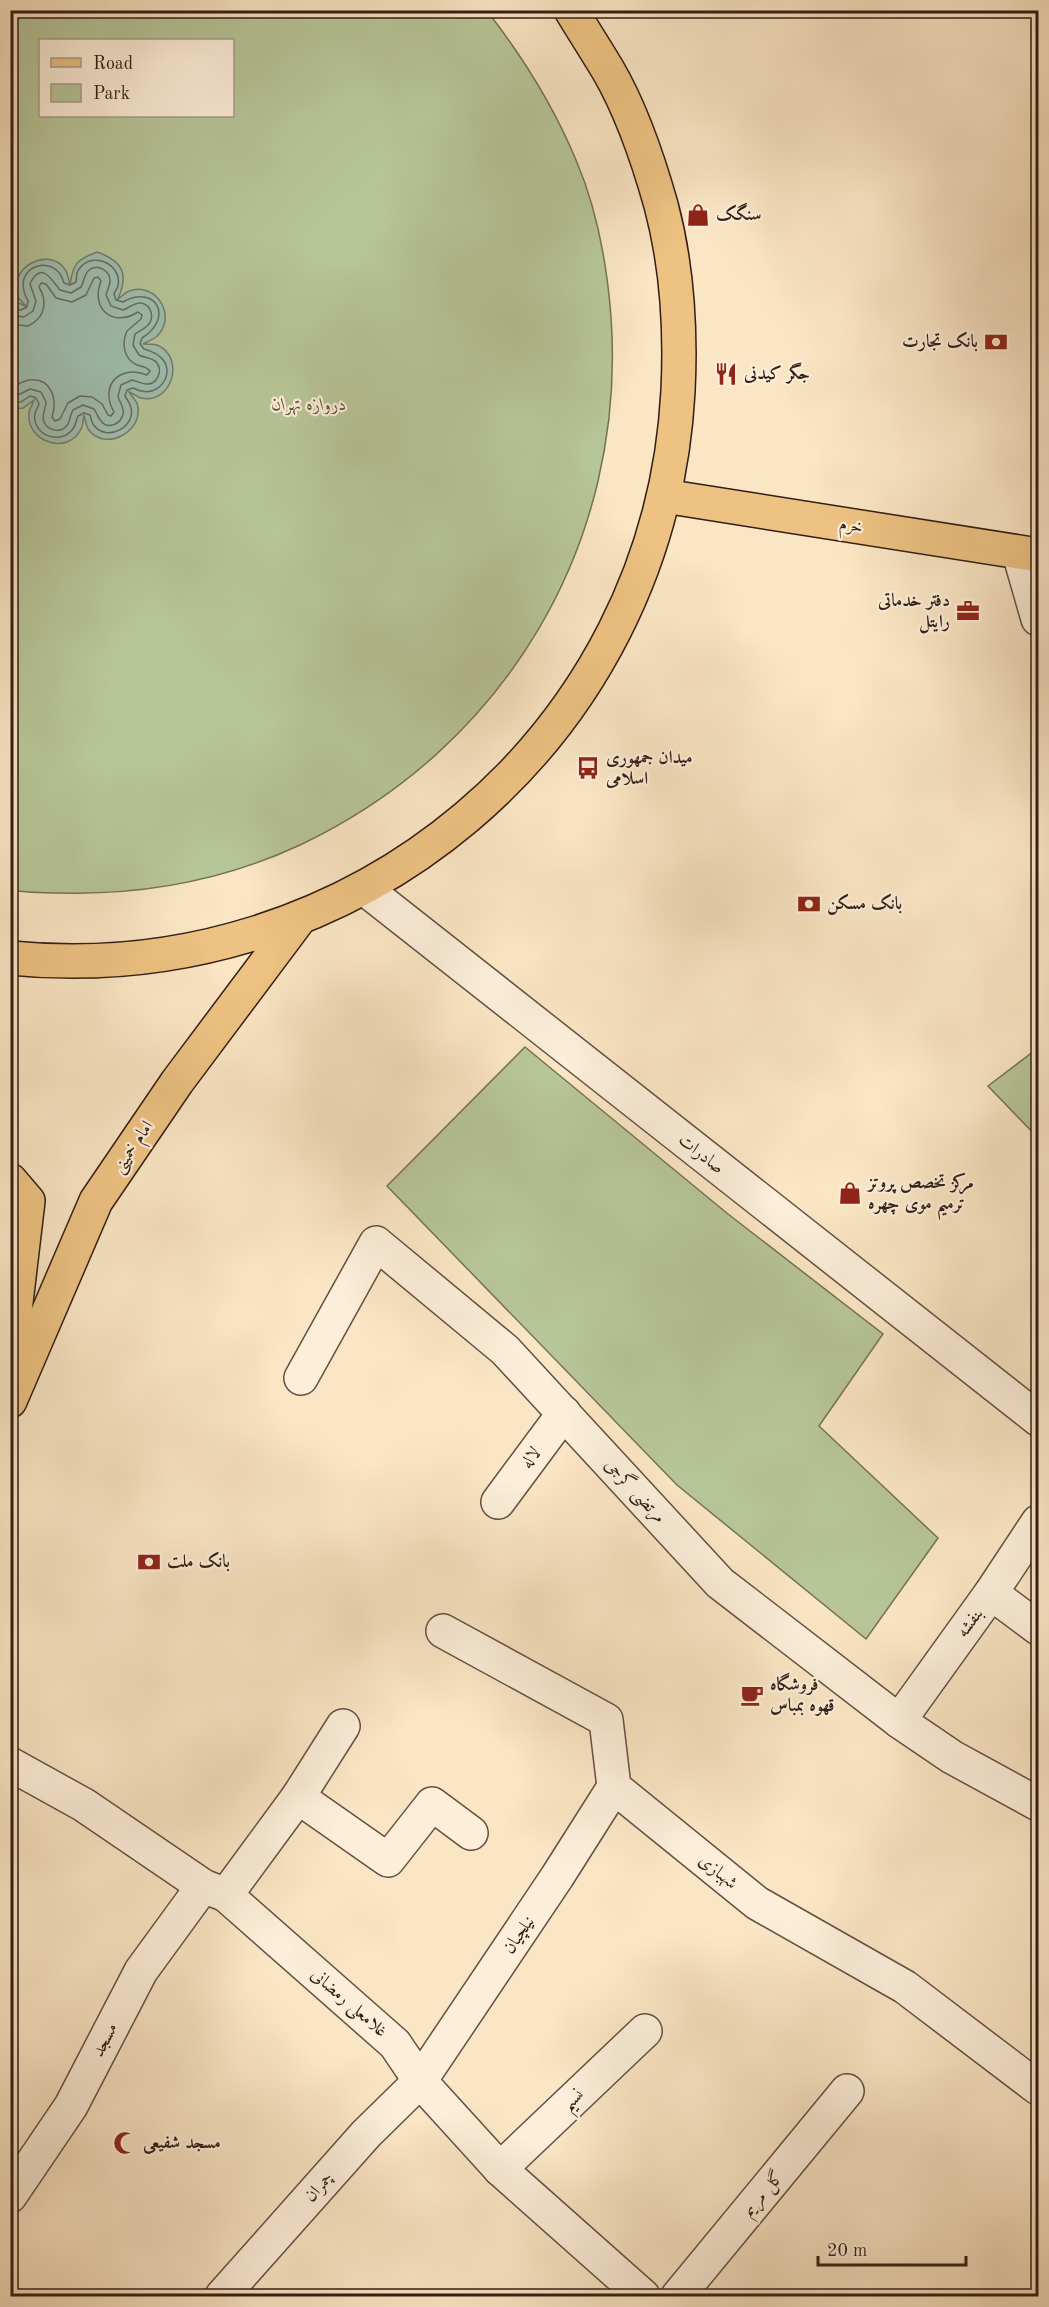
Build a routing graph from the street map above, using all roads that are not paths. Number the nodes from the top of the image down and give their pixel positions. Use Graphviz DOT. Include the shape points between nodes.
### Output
graph roads {
  1 [pos="571,10"];
  2 [pos="664,496"];
  3 [pos="1029,554"];
  4 [pos="1038,619"];
  5 [pos="364,888"];
  6 [pos="299,919"];
  7 [pos="10,958"];
  8 [pos="10,1180"];
  9 [pos="10,1353"];
  10 [pos="301,1378"];
  11 [pos="10,1401"];
  12 [pos="564,1413"];
  13 [pos="1038,1419"];
  14 [pos="498,1502"];
  15 [pos="1038,1522"];
  16 [pos="992,1593"];
  17 [pos="1038,1628"];
  18 [pos="443,1631"];
  19 [pos="900,1721"];
  20 [pos="343,1726"];
  21 [pos="10,1764"];
  22 [pos="614,1787"];
  23 [pos="298,1797"];
  24 [pos="1038,1804"];
  25 [pos="471,1833"];
  26 [pos="214,1890"];
  27 [pos="645,2031"];
  28 [pos="420,2081"];
  29 [pos="1038,2088"];
  30 [pos="848,2091"];
  31 [pos="500,2169"];
  32 [pos="10,2196"];
  33 [pos="222,2296"];
  34 [pos="641,2296"];
  35 [pos="678,2296"];
  1 -- 2 [label="main road" via="609,72 640,138 662,208 675,279 680,352 676,424"];
  2 -- 3 [label="main road, خرم"];
  2 -- 5 [label="main road" via="642,566 613,632 577,695 533,753 482,805 426,850"];
  3 -- 4 [label="street"];
  5 -- 6 [label="main road"];
  5 -- 13 [label="street, صادرات"];
  6 -- 7 [label="main road" via="230,942 159,956 88,961"];
  6 -- 11 [label="main road, امام خمینی" via="177,1082 96,1201"];
  8 -- 9 [label="main road" via="28,1202"];
  10 -- 12 [label="street, مرتضی گرجی" via="376,1243 505,1350"];
  12 -- 14 [label="street, لاله"];
  12 -- 19 [label="street, مرتضی گرجی" via="720,1583"];
  15 -- 16 [label="street, بنفشه"];
  16 -- 17 [label="street"];
  16 -- 19 [label="street, بنفشه"];
  18 -- 22 [label="street" via="606,1720"];
  19 -- 24 [label="street, مرتضی گرجی" via="952,1757"];
  20 -- 23 [label="street, مسجد"];
  21 -- 26 [label="street, غلامعلی رمضانی" via="84,1805"];
  22 -- 28 [label="street, نیلچیان"];
  22 -- 29 [label="street, شهبازی" via="757,1903 905,1987"];
  23 -- 25 [label="street" via="388,1860 432,1804"];
  23 -- 26 [label="street, مسجد"];
  26 -- 28 [label="street, غلامعلی رمضانی" via="395,2044"];
  26 -- 32 [label="street, مسجد" via="141,1971 71,2106"];
  27 -- 31 [label="street, نسیم"];
  28 -- 31 [label="street, غلامعلی رمضانی"];
  28 -- 33 [label="street, چمران" via="366,2134"];
  30 -- 35 [label="street, گل مریم"];
  31 -- 34 [label="street, غلامعلی رمضانی"];
}
